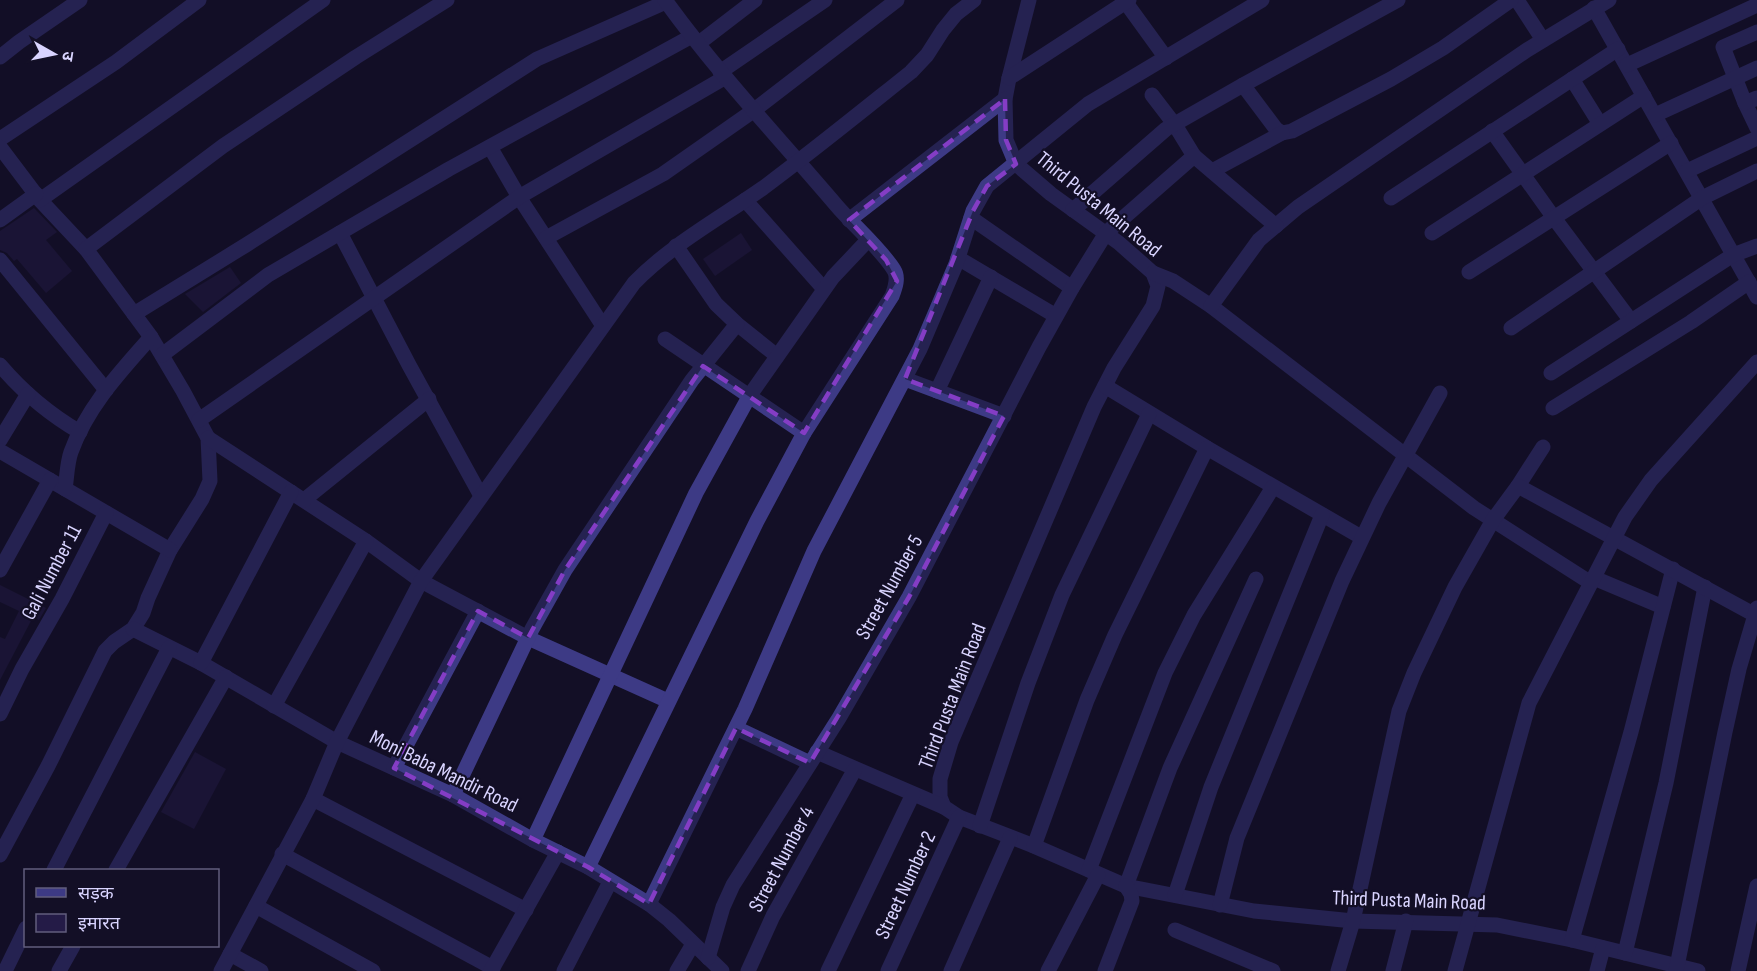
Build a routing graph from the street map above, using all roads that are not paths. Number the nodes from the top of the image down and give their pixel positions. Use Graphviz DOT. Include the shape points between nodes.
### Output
graph roads {
  1 [pos="80,0"];
  2 [pos="199,0"];
  3 [pos="322,0"];
  4 [pos="447,0"];
  5 [pos="756,0"];
  6 [pos="825,0"];
  7 [pos="897,0"];
  8 [pos="974,0"];
  9 [pos="1029,0"];
  10 [pos="1262,0"];
  11 [pos="1398,0"];
  12 [pos="1511,0"];
  13 [pos="1517,0"];
  14 [pos="1609,0"];
  15 [pos="665,1"];
  16 [pos="1126,1"];
  17 [pos="1757,5"];
  18 [pos="1594,8"];
  19 [pos="1757,32"];
  20 [pos="696,39"];
  21 [pos="1543,40"];
  22 [pos="1618,49"];
  23 [pos="0,57"];
  24 [pos="1166,58"];
  25 [pos="1627,65"];
  26 [pos="1757,68"];
  27 [pos="722,75"];
  28 [pos="1009,78"];
  29 [pos="1735,78"];
  30 [pos="1572,79"];
  31 [pos="1243,85"];
  32 [pos="1152,95"];
  33 [pos="1644,96"];
  34 [pos="1005,99"];
  35 [pos="1751,101"];
  36 [pos="753,111"];
  37 [pos="1655,115"];
  38 [pos="1600,124"];
  39 [pos="1174,125"];
  40 [pos="1757,128"];
  41 [pos="1492,132"];
  42 [pos="1282,133"];
  43 [pos="1757,138"];
  44 [pos="0,140"];
  45 [pos="1671,143"];
  46 [pos="0,147"];
  47 [pos="490,147"];
  48 [pos="1194,156"];
  49 [pos="798,161"];
  50 [pos="1016,164"];
  51 [pos="1212,171"];
  52 [pos="1687,171"];
  53 [pos="1757,171"];
  54 [pos="1523,174"];
  55 [pos="38,197"];
  56 [pos="519,197"];
  57 [pos="1391,198"];
  58 [pos="1702,198"];
  59 [pos="745,200"];
  60 [pos="1073,210"];
  61 [pos="971,218"];
  62 [pos="1554,218"];
  63 [pos="0,220"];
  64 [pos="849,220"];
  65 [pos="1276,226"];
  66 [pos="340,233"];
  67 [pos="1106,233"];
  68 [pos="1432,233"];
  69 [pos="546,238"];
  70 [pos="867,240"];
  71 [pos="676,246"];
  72 [pos="1757,246"];
  73 [pos="86,249"];
  74 [pos="1733,255"];
  75 [pos="958,258"];
  76 [pos="0,260"];
  77 [pos="1594,271"];
  78 [pos="1469,272"];
  79 [pos="1153,273"];
  80 [pos="991,277"];
  81 [pos="1749,282"];
  82 [pos="1072,288"];
  83 [pos="824,289"];
  84 [pos="1757,297"];
  85 [pos="373,298"];
  86 [pos="1210,306"];
  87 [pos="134,314"];
  88 [pos="1056,316"];
  89 [pos="1631,321"];
  90 [pos="737,324"];
  91 [pos="603,326"];
  92 [pos="1511,328"];
  93 [pos="151,337"];
  94 [pos="665,339"];
  95 [pos="162,355"];
  96 [pos="777,356"];
  97 [pos="1757,362"];
  98 [pos="0,365"];
  99 [pos="703,366"];
  100 [pos="1551,373"];
  101 [pos="905,379"];
  102 [pos="1105,386"];
  103 [pos="106,390"];
  104 [pos="937,390"];
  105 [pos="1440,393"];
  106 [pos="28,394"];
  107 [pos="750,395"];
  108 [pos="429,399"];
  109 [pos="1553,408"];
  110 [pos="1149,414"];
  111 [pos="1004,416"];
  112 [pos="199,420"];
  113 [pos="80,432"];
  114 [pos="804,434"];
  115 [pos="208,438"];
  116 [pos="0,440"];
  117 [pos="1543,447"];
  118 [pos="1207,448"];
  119 [pos="0,451"];
  120 [pos="1405,456"];
  121 [pos="50,480"];
  122 [pos="1518,486"];
  123 [pos="1273,487"];
  124 [pos="65,489"];
  125 [pos="291,492"];
  126 [pos="481,496"];
  127 [pos="304,500"];
  128 [pos="106,513"];
  129 [pos="1322,515"];
  130 [pos="1493,520"];
  131 [pos="1362,537"];
  132 [pos="1615,537"];
  133 [pos="366,541"];
  134 [pos="170,550"];
  135 [pos="1672,569"];
  136 [pos="0,570"];
  137 [pos="1256,579"];
  138 [pos="421,581"];
  139 [pos="1593,581"];
  140 [pos="1705,586"];
  141 [pos="1663,608"];
  142 [pos="478,611"];
  143 [pos="1756,611"];
  144 [pos="133,629"];
  145 [pos="528,638"];
  146 [pos="170,648"];
  147 [pos="201,663"];
  148 [pos="610,675"];
  149 [pos="226,677"];
  150 [pos="668,701"];
  151 [pos="274,706"];
  152 [pos="0,714"];
  153 [pos="735,728"];
  154 [pos="338,742"];
  155 [pos="813,758"];
  156 [pos="394,768"];
  157 [pos="855,769"];
  158 [pos="913,794"];
  159 [pos="453,795"];
  160 [pos="313,799"];
  161 [pos="944,807"];
  162 [pos="959,818"];
  163 [pos="980,826"];
  164 [pos="1010,838"];
  165 [pos="533,840"];
  166 [pos="1034,846"];
  167 [pos="558,852"];
  168 [pos="282,854"];
  169 [pos="0,855"];
  170 [pos="588,867"];
  171 [pos="55,869"];
  172 [pos="117,869"];
  173 [pos="1094,873"];
  174 [pos="610,882"];
  175 [pos="1126,886"];
  176 [pos="1757,886"];
  177 [pos="1175,895"];
  178 [pos="649,904"];
  179 [pos="1220,905"];
  180 [pos="256,906"];
  181 [pos="526,910"];
  182 [pos="1353,921"];
  183 [pos="1406,921"];
  184 [pos="1468,923"];
  185 [pos="1175,930"];
  186 [pos="24,931"];
  187 [pos="1572,940"];
  188 [pos="693,944"];
  189 [pos="72,947"];
  190 [pos="1603,948"];
  191 [pos="1625,953"];
  192 [pos="230,954"];
  193 [pos="708,958"];
  194 [pos="492,969"];
  195 [pos="1677,969"];
  196 [pos="1109,970"];
  197 [pos="5,971"];
  198 [pos="59,971"];
  199 [pos="220,971"];
  200 [pos="261,971"];
  201 [pos="373,971"];
  202 [pos="564,971"];
  203 [pos="677,971"];
  204 [pos="722,971"];
  205 [pos="748,971"];
  206 [pos="828,971"];
  207 [pos="888,971"];
  208 [pos="951,971"];
  209 [pos="1048,971"];
  210 [pos="1273,971"];
  211 [pos="1338,971"];
  212 [pos="1393,971"];
  213 [pos="1455,971"];
  214 [pos="1597,971"];
  215 [pos="1698,971"];
  216 [pos="1738,971"];
  1 -- 23 [label="street"];
  2 -- 44 [label="street"];
  3 -- 55 [label="street"];
  4 -- 73 [label="street" via="223,146"];
  5 -- 20 [label="street"];
  6 -- 27 [label="street"];
  7 -- 36 [label="street"];
  8 -- 49 [label="street" via="956,14 911,72"];
  9 -- 28 [label="street, Third Pusta Main Road"];
  10 -- 24 [label="street"];
  11 -- 31 [label="street"];
  12 -- 42 [label="street" via="1391,79"];
  13 -- 21 [label="street"];
  14 -- 18 [label="street"];
  15 -- 20 [label="street"];
  15 -- 87 [label="street" via="537,59"];
  16 -- 24 [label="street"];
  16 -- 28 [label="street"];
  17 -- 25 [label="street"];
  18 -- 21 [label="street"];
  18 -- 22 [label="street"];
  19 -- 29 [label="street" via="1723,47"];
  20 -- 27 [label="street"];
  20 -- 47 [label="street"];
  21 -- 65 [label="street" via="1308,200"];
  22 -- 25 [label="street"];
  22 -- 30 [label="street"];
  24 -- 50 [label="street" via="1088,104"];
  25 -- 33 [label="street"];
  26 -- 29 [label="street"];
  27 -- 36 [label="street"];
  27 -- 56 [label="street"];
  28 -- 34 [label="street, Third Pusta Main Road"];
  29 -- 35 [label="street"];
  29 -- 37 [label="street"];
  30 -- 38 [label="street"];
  30 -- 41 [label="street"];
  31 -- 39 [label="street"];
  31 -- 42 [label="street"];
  32 -- 39 [label="street"];
  33 -- 37 [label="street"];
  33 -- 38 [label="street"];
  34 -- 50 [label="street, Third Pusta Main Road" via="1006,140"];
  34 -- 64 [label="street"];
  35 -- 40 [label="street"];
  36 -- 49 [label="street"];
  36 -- 69 [label="street" via="663,174"];
  37 -- 45 [label="street"];
  38 -- 54 [label="street"];
  39 -- 48 [label="street"];
  39 -- 60 [label="street"];
  41 -- 54 [label="street"];
  41 -- 57 [label="street"];
  42 -- 51 [label="street"];
  43 -- 52 [label="street"];
  45 -- 52 [label="street"];
  45 -- 62 [label="street"];
  46 -- 55 [label="street"];
  47 -- 56 [label="street"];
  47 -- 66 [label="street"];
  48 -- 51 [label="street"];
  48 -- 67 [label="street, Street Number 5"];
  49 -- 59 [label="street"];
  49 -- 64 [label="street"];
  50 -- 60 [label="street, Third Pusta Main Road"];
  50 -- 61 [label="street" via="987,186"];
  51 -- 65 [label="street"];
  52 -- 58 [label="street"];
  53 -- 58 [label="street"];
  54 -- 62 [label="street"];
  54 -- 68 [label="street"];
  55 -- 63 [label="street"];
  55 -- 73 [label="street"];
  56 -- 69 [label="street"];
  56 -- 85 [label="street"];
  58 -- 74 [label="street"];
  58 -- 77 [label="street"];
  59 -- 71 [label="street"];
  59 -- 83 [label="street"];
  60 -- 67 [label="street, Third Pusta Main Road"];
  61 -- 75 [label="street"];
  61 -- 82 [label="street"];
  62 -- 77 [label="street"];
  62 -- 78 [label="street"];
  64 -- 70 [label="street"];
  65 -- 86 [label="street" via="1259,240"];
  66 -- 85 [label="street"];
  66 -- 95 [label="street" via="268,275"];
  67 -- 79 [label="street, Third Pusta Main Road"];
  67 -- 82 [label="street, Street Number 5"];
  69 -- 91 [label="street"];
  70 -- 83 [label="street"];
  70 -- 114 [label="street" via="896,272 897,281 892,296"];
  71 -- 90 [label="street" via="716,304"];
  71 -- 91 [label="street" via="634,283"];
  72 -- 74 [label="street"];
  73 -- 87 [label="street"];
  74 -- 81 [label="street"];
  74 -- 89 [label="street"];
  75 -- 80 [label="street"];
  75 -- 101 [label="street"];
  76 -- 103 [label="street"];
  77 -- 89 [label="street"];
  77 -- 92 [label="street"];
  79 -- 86 [label="street" via="1173,281"];
  79 -- 102 [label="street, Third Pusta Main Road" via="1158,286 1153,306"];
  80 -- 88 [label="street"];
  80 -- 104 [label="street"];
  81 -- 84 [label="street"];
  81 -- 109 [label="street"];
  82 -- 88 [label="street, Street Number 5"];
  83 -- 96 [label="street"];
  85 -- 108 [label="street"];
  85 -- 112 [label="street"];
  86 -- 120 [label="street"];
  87 -- 93 [label="street"];
  88 -- 111 [label="street, Street Number 5"];
  89 -- 100 [label="street"];
  90 -- 96 [label="street"];
  90 -- 99 [label="street"];
  91 -- 126 [label="street"];
  93 -- 95 [label="street"];
  93 -- 103 [label="street"];
  94 -- 99 [label="street"];
  95 -- 112 [label="street"];
  96 -- 107 [label="street"];
  97 -- 132 [label="street" via="1651,480"];
  98 -- 106 [label="street"];
  99 -- 107 [label="street"];
  99 -- 145 [label="street" via="565,570"];
  101 -- 104 [label="street"];
  101 -- 153 [label="street" via="814,551"];
  102 -- 110 [label="street"];
  102 -- 161 [label="street, Third Pusta Main Road" via="951,742 940,778"];
  103 -- 113 [label="street"];
  104 -- 111 [label="street"];
  105 -- 120 [label="street"];
  106 -- 113 [label="street"];
  106 -- 116 [label="street"];
  107 -- 114 [label="street"];
  107 -- 148 [label="street" via="696,493"];
  108 -- 126 [label="street"];
  108 -- 127 [label="street"];
  110 -- 118 [label="street"];
  110 -- 163 [label="street" via="1062,595"];
  111 -- 155 [label="street, Street Number 5" via="909,597"];
  112 -- 115 [label="street"];
  113 -- 124 [label="street" via="70,454"];
  114 -- 150 [label="street"];
  115 -- 125 [label="street"];
  115 -- 134 [label="street" via="210,481"];
  117 -- 122 [label="street"];
  118 -- 123 [label="street"];
  118 -- 166 [label="street" via="1114,635"];
  119 -- 121 [label="street"];
  120 -- 130 [label="street"];
  120 -- 131 [label="street"];
  121 -- 124 [label="street"];
  121 -- 136 [label="street"];
  122 -- 130 [label="street"];
  122 -- 132 [label="street"];
  123 -- 129 [label="street"];
  123 -- 173 [label="street" via="1205,595 1165,673"];
  124 -- 128 [label="street"];
  125 -- 127 [label="street"];
  125 -- 147 [label="street"];
  126 -- 138 [label="street"];
  127 -- 133 [label="street"];
  128 -- 134 [label="street"];
  128 -- 152 [label="street, Gali Number 11"];
  129 -- 131 [label="street"];
  129 -- 177 [label="street" via="1211,787"];
  130 -- 139 [label="street"];
  130 -- 182 [label="street" via="1434,630 1399,711"];
  131 -- 179 [label="street" via="1237,838"];
  132 -- 135 [label="street"];
  132 -- 139 [label="street"];
  133 -- 138 [label="street"];
  133 -- 151 [label="street"];
  134 -- 144 [label="street"];
  135 -- 140 [label="street"];
  135 -- 141 [label="street"];
  137 -- 175 [label="street" via="1170,768"];
  138 -- 142 [label="street"];
  138 -- 154 [label="street"];
  139 -- 141 [label="street"];
  139 -- 184 [label="street" via="1530,703"];
  140 -- 143 [label="street"];
  140 -- 191 [label="street" via="1666,783"];
  141 -- 187 [label="street"];
  142 -- 145 [label="street"];
  142 -- 156 [label="street"];
  143 -- 195 [label="street" via="1725,732"];
  144 -- 146 [label="street, Moni Baba Mandir Road"];
  144 -- 169 [label="street" via="105,651"];
  145 -- 148 [label="street"];
  145 -- 159 [label="street"];
  146 -- 147 [label="street, Moni Baba Mandir Road"];
  146 -- 171 [label="street"];
  147 -- 149 [label="street, Moni Baba Mandir Road"];
  148 -- 150 [label="street"];
  148 -- 165 [label="street"];
  149 -- 151 [label="street, Moni Baba Mandir Road"];
  149 -- 172 [label="street"];
  150 -- 170 [label="street"];
  151 -- 154 [label="street, Moni Baba Mandir Road"];
  153 -- 155 [label="street"];
  153 -- 178 [label="street"];
  154 -- 156 [label="street, Moni Baba Mandir Road"];
  154 -- 160 [label="street"];
  155 -- 157 [label="street"];
  155 -- 193 [label="street, Street Number 5" via="733,885"];
  156 -- 159 [label="street, Moni Baba Mandir Road"];
  157 -- 158 [label="street"];
  157 -- 205 [label="street, Street Number 4" via="773,916"];
  158 -- 161 [label="street"];
  158 -- 206 [label="street"];
  159 -- 165 [label="street, Moni Baba Mandir Road"];
  160 -- 168 [label="street"];
  160 -- 181 [label="street"];
  161 -- 162 [label="street, Third Pusta Main Road"];
  162 -- 163 [label="street, Third Pusta Main Road"];
  162 -- 207 [label="street, Street Number 2"];
  163 -- 164 [label="street, Third Pusta Main Road"];
  164 -- 166 [label="street, Third Pusta Main Road"];
  164 -- 208 [label="street"];
  165 -- 167 [label="street, Moni Baba Mandir Road"];
  166 -- 173 [label="street, Third Pusta Main Road"];
  167 -- 170 [label="street, Moni Baba Mandir Road"];
  167 -- 181 [label="street"];
  168 -- 180 [label="street"];
  168 -- 194 [label="street"];
  170 -- 174 [label="street, Moni Baba Mandir Road"];
  173 -- 175 [label="street, Third Pusta Main Road"];
  173 -- 209 [label="street"];
  174 -- 178 [label="street, Moni Baba Mandir Road"];
  174 -- 202 [label="street"];
  175 -- 177 [label="street, Third Pusta Main Road"];
  175 -- 196 [label="street" via="1132,901"];
  176 -- 216 [label="street"];
  177 -- 179 [label="street, Third Pusta Main Road"];
  178 -- 188 [label="street, Moni Baba Mandir Road"];
  179 -- 182 [label="street, Third Pusta Main Road"];
  180 -- 192 [label="street"];
  180 -- 201 [label="street"];
  181 -- 194 [label="street"];
  182 -- 183 [label="street, Third Pusta Main Road"];
  182 -- 211 [label="street"];
  183 -- 184 [label="street, Third Pusta Main Road"];
  183 -- 212 [label="street"];
  184 -- 187 [label="street, Third Pusta Main Road"];
  184 -- 213 [label="street"];
  185 -- 210 [label="street"];
  186 -- 197 [label="street"];
  187 -- 190 [label="street, Third Pusta Main Road"];
  188 -- 193 [label="street, Moni Baba Mandir Road"];
  188 -- 203 [label="street"];
  189 -- 198 [label="street"];
  190 -- 191 [label="street, Third Pusta Main Road"];
  190 -- 214 [label="street"];
  191 -- 195 [label="street, Third Pusta Main Road"];
  192 -- 199 [label="street"];
  192 -- 200 [label="street"];
  193 -- 204 [label="street, Moni Baba Mandir Road"];
  195 -- 215 [label="street, Third Pusta Main Road"];
}
